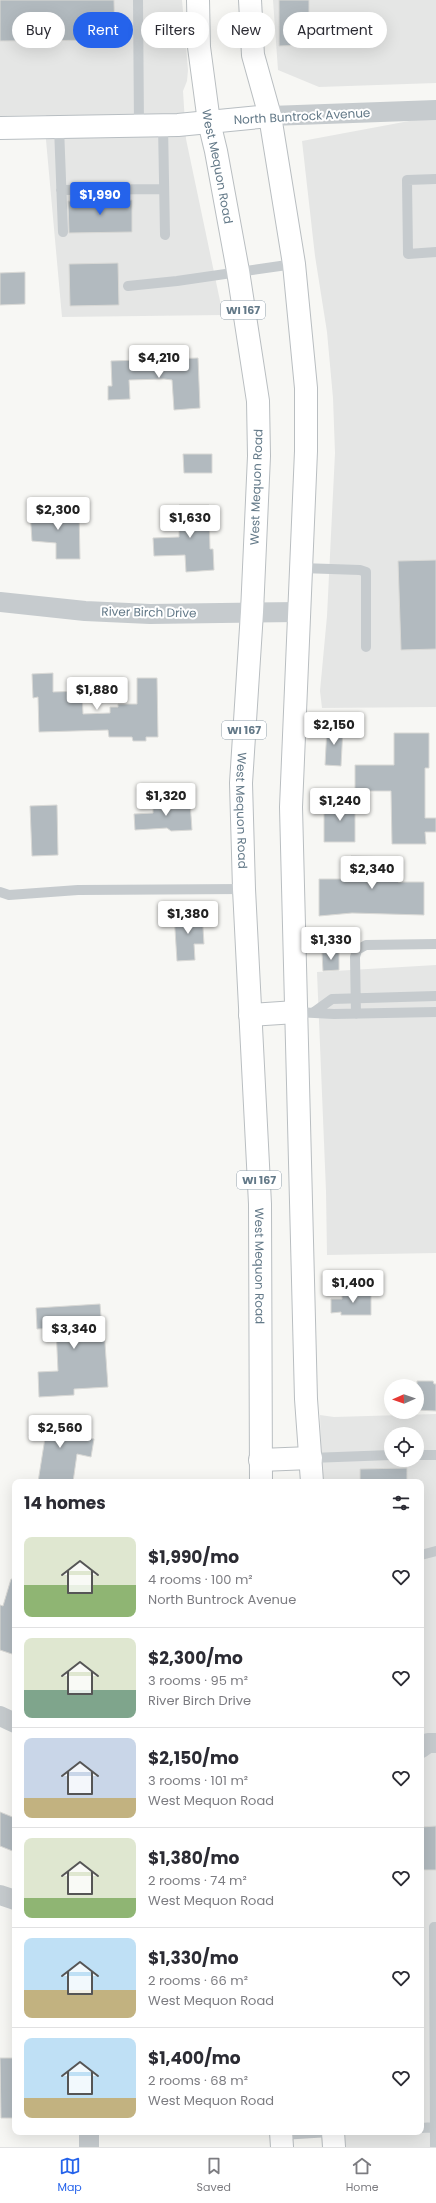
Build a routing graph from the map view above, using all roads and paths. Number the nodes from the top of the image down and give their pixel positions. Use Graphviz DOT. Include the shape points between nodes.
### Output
graph roads {
  1 [pos="138,0"];
  2 [pos="198,0"];
  3 [pos="250,0"];
  4 [pos="436,110"];
  5 [pos="270,116"];
  6 [pos="209,122"];
  7 [pos="163,125"];
  8 [pos="139,126"];
  9 [pos="59,127"];
  10 [pos="0,128"];
  11 [pos="436,179"];
  12 [pos="164,189"];
  13 [pos="61,190"];
  14 [pos="63,232"];
  15 [pos="165,235"];
  16 [pos="436,252"];
  17 [pos="294,264"];
  18 [pos="238,271"];
  19 [pos="128,286"];
  20 [pos="301,568"];
  21 [pos="0,602"];
  22 [pos="252,612"];
  23 [pos="298,612"];
  24 [pos="366,647"];
  25 [pos="244,889"];
  26 [pos="0,892"];
  27 [pos="436,944"];
  28 [pos="436,996"];
  29 [pos="356,999"];
  30 [pos="305,1012"];
  31 [pos="436,1012"];
  32 [pos="356,1014"];
  33 [pos="250,1015"];
  34 [pos="384,1455"];
  35 [pos="424,1455"];
  36 [pos="436,1455"];
  37 [pos="311,1458"];
  38 [pos="260,1460"];
  39 [pos="261,1479"];
  40 [pos="312,1479"];
  41 [pos="436,1551"];
  42 [pos="424,1554"];
  43 [pos="0,1716"];
  44 [pos="12,1722"];
  45 [pos="0,1895"];
  46 [pos="12,1899"];
  47 [pos="436,1927"];
  48 [pos="435,1975"];
  49 [pos="435,2127"];
  50 [pos="424,2128"];
  51 [pos="89,2135"];
  52 [pos="306,2135"];
  53 [pos="334,2135"];
  54 [pos="281,2138"];
  55 [pos="89,2147"];
  56 [pos="334,2147"];
  57 [pos="435,2147"];
  1 -- 8 [label="lane"];
  2 -- 6 [label="main road, West Mequon Road / WI 167" via="199,47"];
  3 -- 5 [label="main road" via="253,55"];
  4 -- 5 [label="street, North Buntrock Avenue"];
  5 -- 6 [label="main road, North Buntrock Avenue"];
  5 -- 17 [label="main road"];
  6 -- 7 [label="main road, North Buntrock Avenue"];
  6 -- 18 [label="main road, West Mequon Road / WI 167"];
  7 -- 8 [label="main road, North Buntrock Avenue"];
  7 -- 12 [label="lane"];
  8 -- 9 [label="main road, North Buntrock Avenue"];
  9 -- 10 [label="main road, North Buntrock Avenue"];
  9 -- 13 [label="lane"];
  11 -- 16 [label="lane" via="407,180 408,254"];
  12 -- 13 [label="lane"];
  12 -- 15 [label="lane"];
  13 -- 14 [label="lane"];
  17 -- 18 [label="lane"];
  17 -- 20 [label="main road" via="306,388"];
  18 -- 19 [label="lane"];
  18 -- 22 [label="main road, West Mequon Road / WI 167" via="258,401 259,456"];
  20 -- 23 [label="main road"];
  20 -- 24 [label="lane" via="366,572"];
  21 -- 22 [label="street, River Birch Drive" via="128,613"];
  22 -- 23 [label="street, River Birch Drive"];
  22 -- 25 [label="main road, West Mequon Road / WI 167" via="241,783"];
  23 -- 30 [label="main road" via="291,807"];
  25 -- 26 [label="lane" via="78,890 9,895"];
  25 -- 33 [label="main road, West Mequon Road / WI 167"];
  27 -- 29 [label="lane" via="366,945 357,950"];
  28 -- 29 [label="lane"];
  29 -- 30 [label="lane" via="332,999"];
  29 -- 32 [label="lane"];
  30 -- 32 [label="lane"];
  30 -- 33 [label="main road"];
  30 -- 37 [label="main road" via="306,1399"];
  31 -- 32 [label="lane"];
  33 -- 38 [label="main road, West Mequon Road / WI 167" via="260,1204"];
  34 -- 37 [label="lane"];
  35 -- 36 [label="lane"];
  37 -- 38 [label="main road"];
  37 -- 40 [label="main road"];
  38 -- 39 [label="main road, West Mequon Road / WI 167"];
  41 -- 42 [label="lane"];
  43 -- 44 [label="street"];
  45 -- 46 [label="street"];
  47 -- 48 [label="lane"];
  48 -- 49 [label="lane"];
  49 -- 50 [label="lane"];
  49 -- 57 [label="lane"];
  51 -- 55 [label="street"];
  52 -- 54 [label="lane"];
  53 -- 56 [label="main road"];
}
